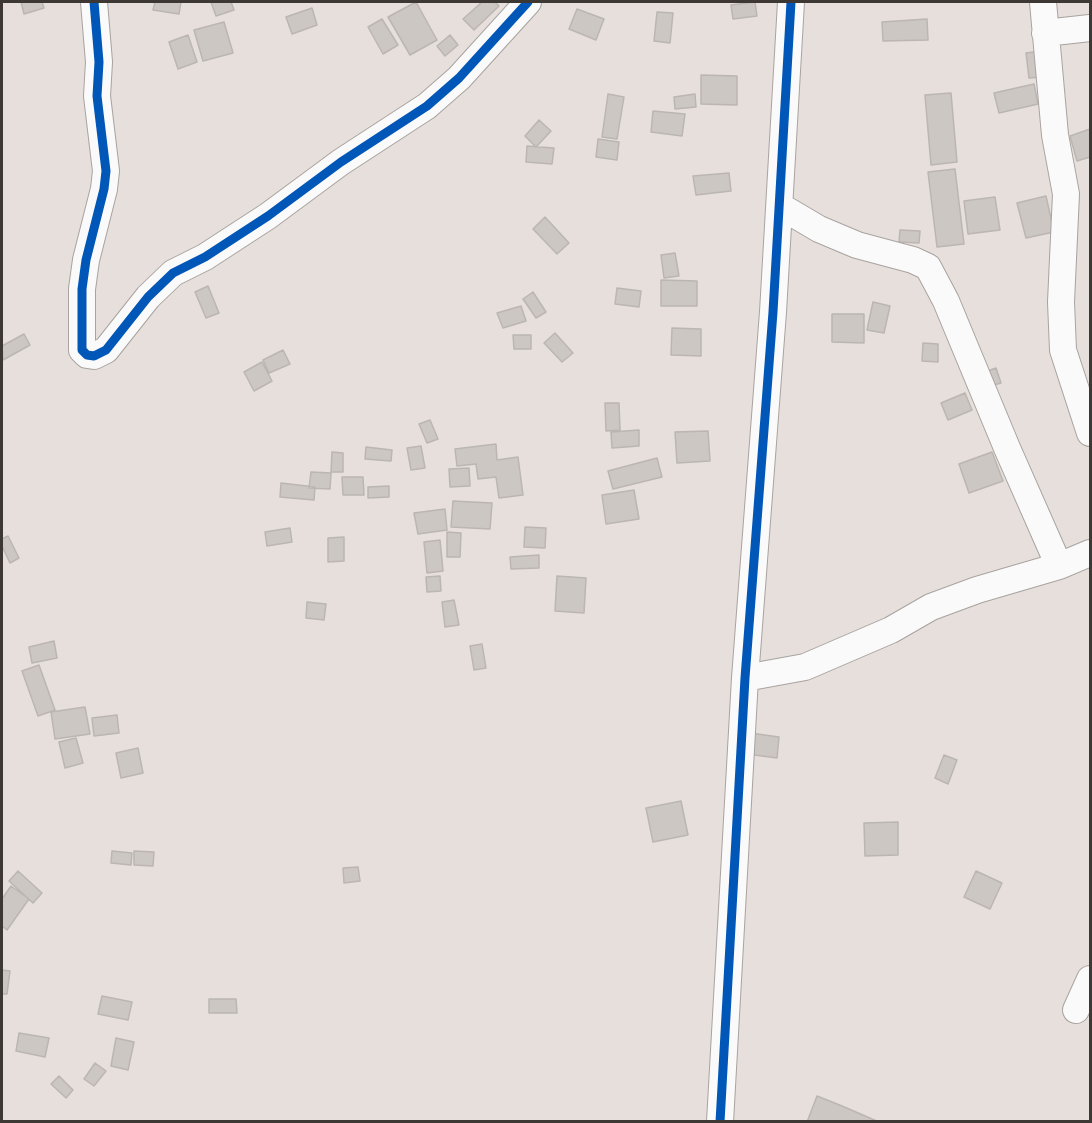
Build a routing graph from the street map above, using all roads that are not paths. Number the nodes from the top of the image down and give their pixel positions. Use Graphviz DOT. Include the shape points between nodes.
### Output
graph roads {
  1 [pos="94,2"];
  2 [pos="528,2"];
  3 [pos="791,2"];
  4 [pos="1043,2"];
  5 [pos="1090,28"];
  6 [pos="1045,33"];
  7 [pos="780,206"];
  8 [pos="1090,433"];
  9 [pos="1090,553"];
  10 [pos="1059,566"];
  11 [pos="745,678"];
  12 [pos="1090,979"];
  13 [pos="1076,1010"];
  14 [pos="720,1122"];
  1 -- 2 [label="street" via="98,105 106,171 86,260 81,323 82,350 94,356 106,350 148,297 173,273 268,216 427,106 459,78"];
  3 -- 7 [label="street"];
  4 -- 6 [label="street"];
  5 -- 6 [label="street"];
  6 -- 8 [label="street" via="1055,135 1066,194 1063,350"];
  7 -- 10 [label="street" via="857,246 928,267"];
  7 -- 11 [label="street"];
  9 -- 10 [label="street"];
  10 -- 11 [label="street" via="931,607 891,630 805,667"];
  11 -- 14 [label="street"];
  12 -- 13 [label="street"];
}
